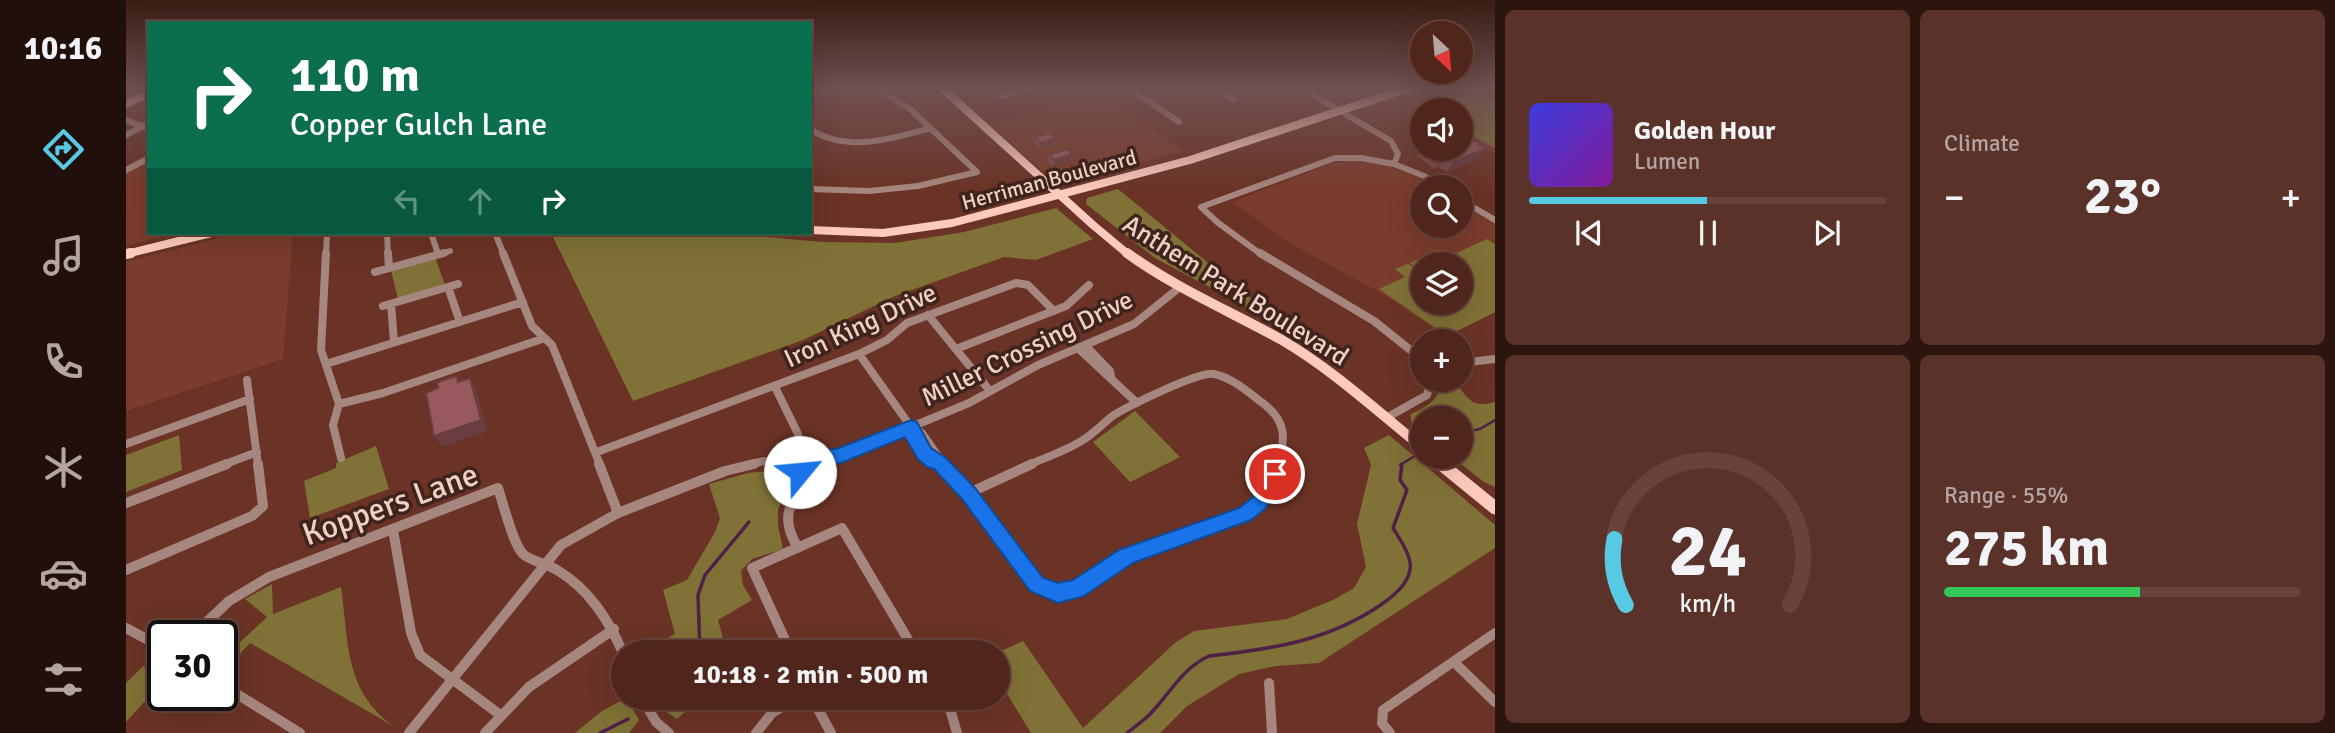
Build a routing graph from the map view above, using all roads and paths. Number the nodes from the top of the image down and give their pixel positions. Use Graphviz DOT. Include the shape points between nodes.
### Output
graph roads {
  1 [pos="925,122"];
  2 [pos="980,122"];
  3 [pos="1307,122"];
  4 [pos="1360,122"];
  5 [pos="145,128"];
  6 [pos="931,128"];
  7 [pos="812,131"];
  8 [pos="126,135"];
  9 [pos="147,159"];
  10 [pos="1394,164"];
  11 [pos="126,170"];
  12 [pos="1422,175"];
  13 [pos="812,189"];
  14 [pos="1060,195"];
  15 [pos="1473,207"];
  16 [pos="1495,220"];
  17 [pos="812,230"];
  18 [pos="203,235"];
  19 [pos="327,235"];
  20 [pos="387,235"];
  21 [pos="432,235"];
  22 [pos="496,235"];
  23 [pos="450,251"];
  24 [pos="126,254"];
  25 [pos="438,254"];
  26 [pos="389,268"];
  27 [pos="375,272"];
  28 [pos="458,284"];
  29 [pos="1089,285"];
  30 [pos="448,287"];
  31 [pos="1180,287"];
  32 [pos="523,302"];
  33 [pos="1054,311"];
  34 [pos="928,315"];
  35 [pos="460,322"];
  36 [pos="545,338"];
  37 [pos="394,342"];
  38 [pos="1082,348"];
  39 [pos="1410,348"];
  40 [pos="956,349"];
  41 [pos="859,354"];
  42 [pos="1495,359"];
  43 [pos="1473,362"];
  44 [pos="326,364"];
  45 [pos="247,380"];
  46 [pos="775,387"];
  47 [pos="990,391"];
  48 [pos="1428,392"];
  49 [pos="250,399"];
  50 [pos="1137,403"];
  51 [pos="339,404"];
  52 [pos="1386,418"];
  53 [pos="911,427"];
  54 [pos="1410,438"];
  55 [pos="126,444"];
  56 [pos="257,452"];
  57 [pos="597,452"];
  58 [pos="341,458"];
  59 [pos="801,462"];
  60 [pos="1449,469"];
  61 [pos="969,493"];
  62 [pos="1493,502"];
  63 [pos="126,503"];
  64 [pos="618,513"];
  65 [pos="393,530"];
  66 [pos="798,548"];
  67 [pos="546,562"];
  68 [pos="126,570"];
  69 [pos="209,620"];
  70 [pos="126,628"];
  71 [pos="614,629"];
  72 [pos="1495,633"];
  73 [pos="147,639"];
  74 [pos="618,640"];
  75 [pos="785,640"];
  76 [pos="908,640"];
  77 [pos="1454,662"];
  78 [pos="453,679"];
  79 [pos="1269,684"];
  80 [pos="238,695"];
  81 [pos="1495,702"];
  82 [pos="649,710"];
  83 [pos="777,710"];
  84 [pos="819,710"];
  85 [pos="950,710"];
  86 [pos="499,714"];
  87 [pos="300,733"];
  88 [pos="409,733"];
  89 [pos="485,733"];
  90 [pos="669,733"];
  91 [pos="756,733"];
  92 [pos="831,733"];
  93 [pos="957,733"];
  94 [pos="1272,733"];
  95 [pos="1390,733"];
  1 -- 6 [label="street"];
  2 -- 14 [label="main road, Anthem Park Boulevard"];
  3 -- 14 [label="main road, Herriman Boulevard"];
  4 -- 10 [label="street" via="1391,141 1398,154"];
  5 -- 8 [label="street"];
  6 -- 7 [label="street" via="866,142 838,141"];
  6 -- 13 [label="street" via="978,172 918,186 869,191"];
  9 -- 11 [label="street"];
  10 -- 12 [label="street"];
  10 -- 39 [label="street" via="1335,158 1202,207 1263,255 1356,307"];
  14 -- 17 [label="main road, Herriman Boulevard" via="916,229 883,233"];
  14 -- 31 [label="main road, Anthem Park Boulevard" via="1130,255"];
  15 -- 16 [label="street"];
  18 -- 24 [label="main road"];
  19 -- 44 [label="street" via="321,350"];
  20 -- 26 [label="street"];
  21 -- 25 [label="street"];
  22 -- 32 [label="street"];
  23 -- 25 [label="street"];
  25 -- 26 [label="street"];
  26 -- 27 [label="street"];
  28 -- 30 [label="street"];
  29 -- 33 [label="street"];
  30 -- 35 [label="street"];
  30 -- 37 [label="street" via="387,305"];
  31 -- 38 [label="street, Miller Crossing Drive" via="1134,324"];
  31 -- 52 [label="main road, Anthem Park Boulevard" via="1283,341"];
  32 -- 35 [label="street"];
  32 -- 36 [label="street" via="532,326"];
  33 -- 34 [label="street, Iron King Drive" via="1028,285 1016,283"];
  33 -- 40 [label="street"];
  34 -- 40 [label="street"];
  34 -- 41 [label="street, Iron King Drive" via="906,323 887,340"];
  35 -- 37 [label="street"];
  36 -- 51 [label="street"];
  36 -- 57 [label="street"];
  37 -- 44 [label="street"];
  38 -- 47 [label="street, Miller Crossing Drive"];
  38 -- 50 [label="street" via="1103,374"];
  40 -- 47 [label="street"];
  41 -- 46 [label="street, Iron King Drive"];
  41 -- 53 [label="street"];
  42 -- 43 [label="street"];
  44 -- 51 [label="street"];
  45 -- 49 [label="street"];
  46 -- 57 [label="street, Iron King Drive"];
  46 -- 59 [label="street" via="798,430"];
  47 -- 53 [label="street, Miller Crossing Drive"];
  48 -- 52 [label="street"];
  49 -- 55 [label="street"];
  49 -- 56 [label="street"];
  50 -- 61 [label="street" via="1112,416 1085,439"];
  50 -- 61 [label="street" via="1200,374 1216,374 1270,409 1281,423 1284,446 1260,503 1236,518 1126,556 1068,592 1048,591 1037,584"];
  51 -- 58 [label="street" via="331,425"];
  52 -- 54 [label="main road, Anthem Park Boulevard"];
  53 -- 59 [label="street, Miller Crossing Drive" via="841,456"];
  53 -- 61 [label="street" via="925,453"];
  56 -- 63 [label="street"];
  56 -- 68 [label="street" via="263,501 259,512"];
  57 -- 64 [label="street"];
  59 -- 64 [label="street, Miller Crossing Drive" via="765,461 725,471"];
  59 -- 66 [label="street" via="799,488 787,510 788,531"];
  60 -- 62 [label="main road"];
  64 -- 67 [label="street, Miller Crossing Drive" via="561,545"];
  65 -- 67 [label="street, Koppers Lane" via="498,488 523,554"];
  65 -- 69 [label="street, Koppers Lane" via="269,577 229,601"];
  65 -- 78 [label="street" via="411,633 420,655"];
  66 -- 75 [label="street" via="752,568"];
  66 -- 76 [label="street" via="842,528"];
  67 -- 71 [label="street, Koppers Lane" via="598,603"];
  67 -- 78 [label="street, Miller Crossing Drive"];
  70 -- 73 [label="street"];
  71 -- 74 [label="street, Koppers Lane"];
  71 -- 86 [label="street" via="525,687"];
  72 -- 77 [label="street"];
  77 -- 81 [label="street"];
  77 -- 95 [label="street" via="1383,710 1381,718"];
  78 -- 86 [label="street"];
  78 -- 88 [label="street, Miller Crossing Drive"];
  79 -- 94 [label="street"];
  80 -- 87 [label="street"];
  82 -- 90 [label="street"];
  83 -- 91 [label="street"];
  84 -- 92 [label="street"];
  85 -- 93 [label="street"];
  86 -- 89 [label="street"];
}
